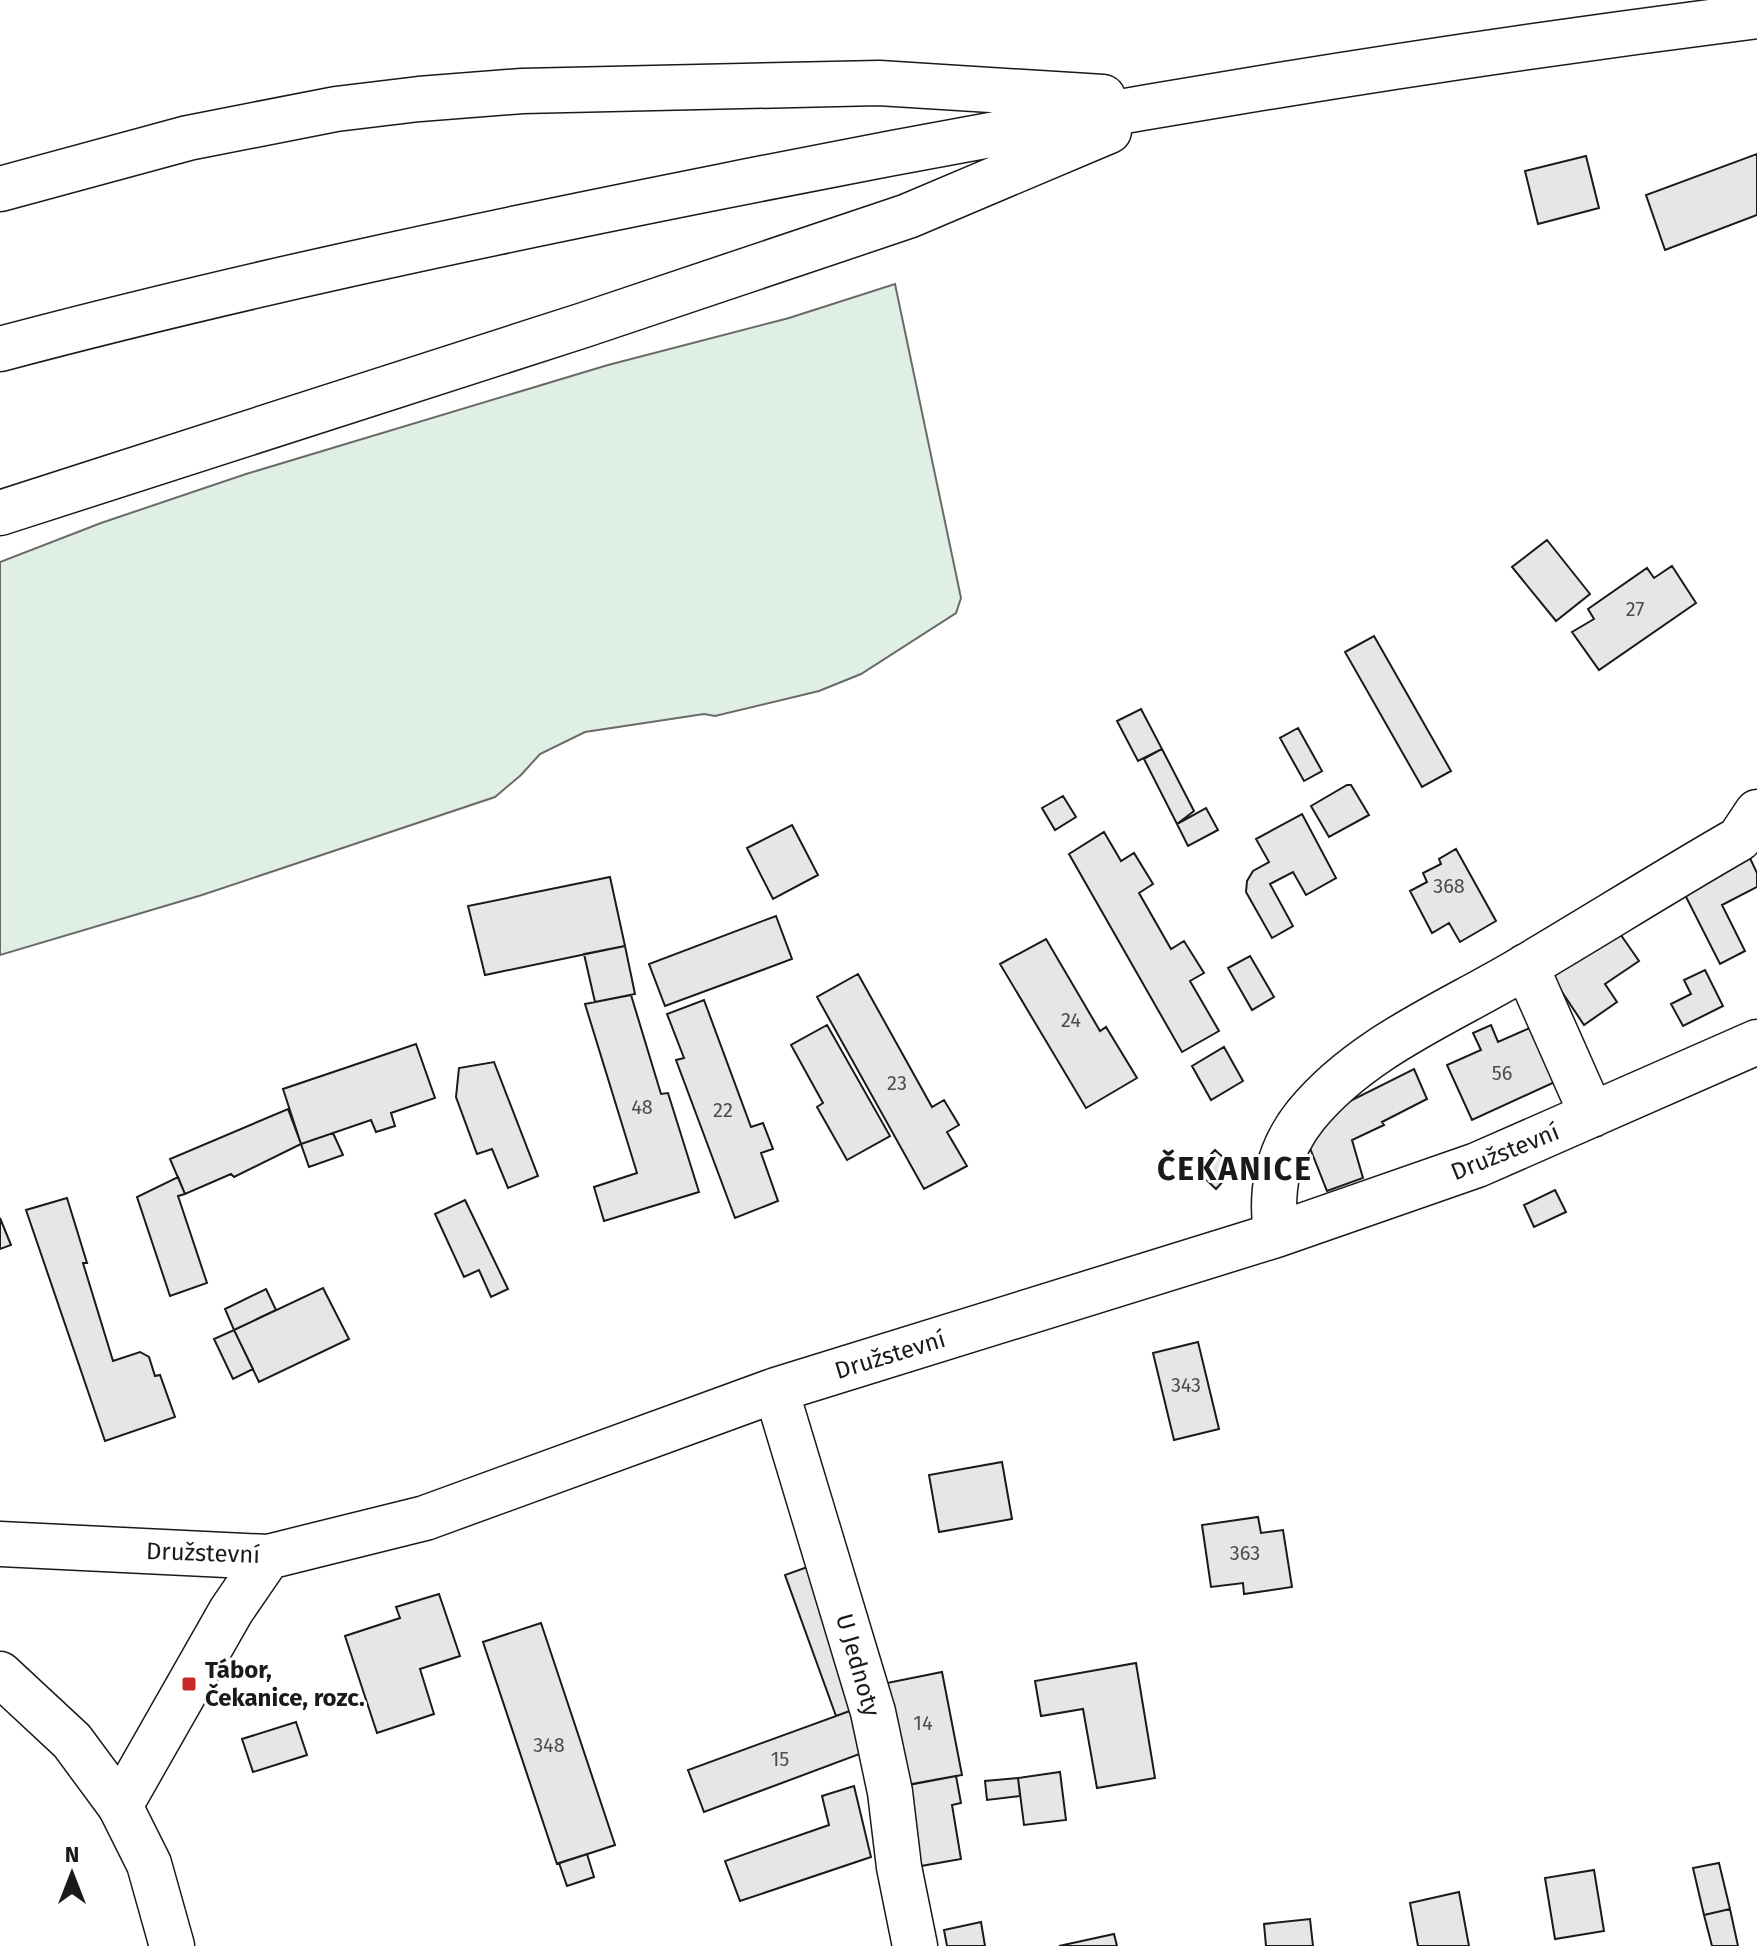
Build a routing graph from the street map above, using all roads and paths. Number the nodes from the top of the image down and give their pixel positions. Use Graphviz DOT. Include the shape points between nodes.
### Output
graph roads {
  1 [pos="1757,16"];
  2 [pos="1177,101"];
  3 [pos="0,189"];
  4 [pos="0,349"];
  5 [pos="0,513"];
  6 [pos="1757,812"];
  7 [pos="1526,966"];
  8 [pos="1757,1042"];
  9 [pos="1592,1115"];
  10 [pos="1276,1235"];
  11 [pos="776,1390"];
  12 [pos="0,1544"];
  13 [pos="268,1557"];
  14 [pos="0,1674"];
  15 [pos="120,1806"];
  16 [pos="172,1946"];
  17 [pos="915,1946"];
  1 -- 2 [label="main road"];
  2 -- 3 [label="main road" via="879,83 522,91 336,109 188,138"];
  2 -- 4 [label="main road" via="461,238"];
  2 -- 5 [label="main road" via="908,216"];
  6 -- 7 [label="main road" via="1739,839"];
  7 -- 9 [label="main road"];
  7 -- 10 [label="main road" via="1392,1042 1334,1084 1304,1118 1277,1167"];
  8 -- 9 [label="main road, Družstevní"];
  9 -- 10 [label="main road, Družstevní" via="1477,1165"];
  10 -- 11 [label="main road, Družstevní"];
  11 -- 13 [label="main road, Družstevní" via="425,1518"];
  11 -- 17 [label="main road, U Jednoty" via="873,1712"];
  12 -- 13 [label="main road, Družstevní"];
  13 -- 15 [label="main road" via="231,1611"];
  14 -- 15 [label="main road" via="72,1741"];
  15 -- 16 [label="main road" via="149,1864"];
}
